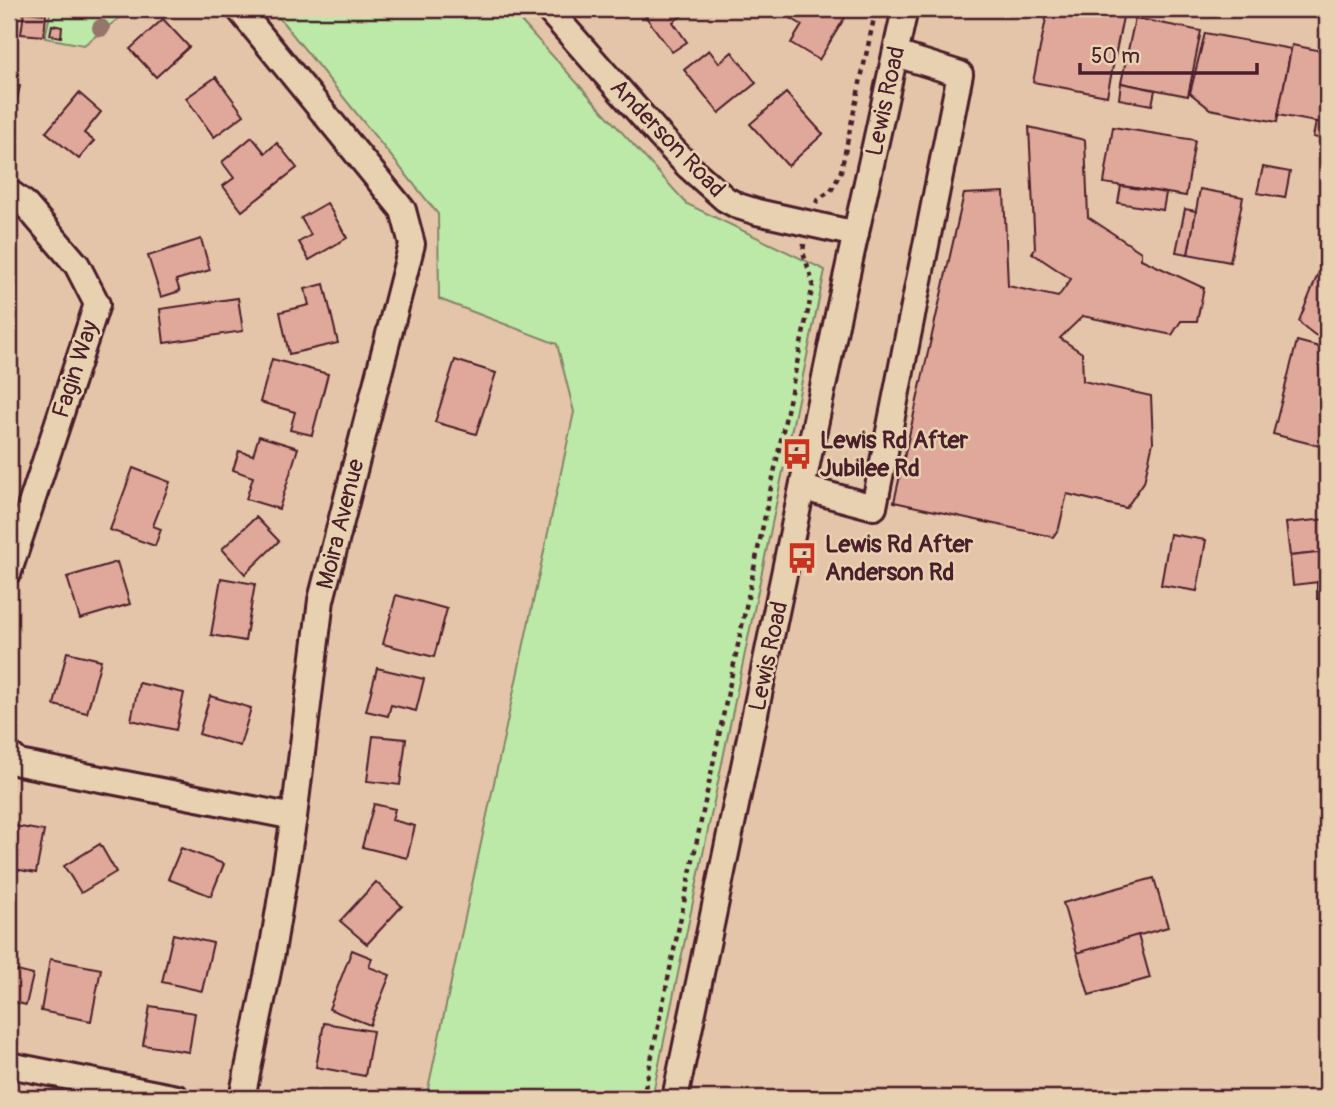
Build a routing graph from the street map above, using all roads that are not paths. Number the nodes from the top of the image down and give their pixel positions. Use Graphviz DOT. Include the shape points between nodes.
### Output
graph roads {
  1 [pos="239,9"];
  2 [pos="548,9"];
  3 [pos="905,9"];
  4 [pos="896,54"];
  5 [pos="9,192"];
  6 [pos="856,234"];
  7 [pos="803,488"];
  8 [pos="9,572"];
  9 [pos="9,754"];
  10 [pos="294,817"];
  11 [pos="9,1065"];
  12 [pos="177,1098"];
  13 [pos="242,1098"];
  14 [pos="675,1098"];
  1 -- 10 [label="street, Moira Avenue" via="403,210 412,243 321,600"];
  2 -- 6 [label="street, Anderson Road" via="669,146 725,199 757,212"];
  3 -- 4 [label="street, Lewis Road"];
  4 -- 6 [label="street, Lewis Road"];
  4 -- 7 [label="street" via="960,74 874,507"];
  5 -- 8 [label="street, Fagin Way" via="77,265 97,304"];
  6 -- 7 [label="street, Lewis Road"];
  7 -- 14 [label="street, Lewis Road"];
  9 -- 10 [label="street" via="19,763"];
  10 -- 13 [label="street, Moira Avenue"];
  11 -- 12 [label="street"];
}
